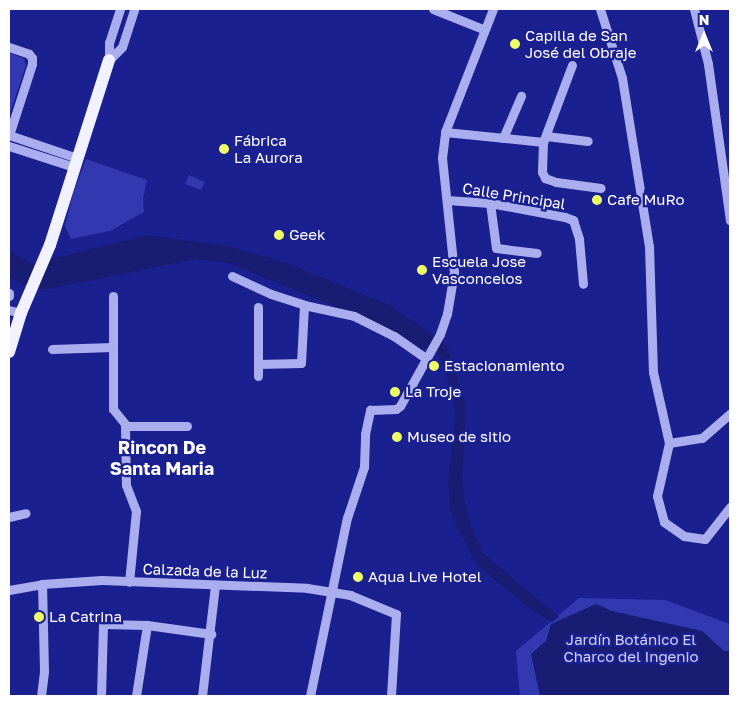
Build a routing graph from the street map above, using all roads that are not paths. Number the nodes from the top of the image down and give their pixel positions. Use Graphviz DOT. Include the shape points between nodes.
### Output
graph roads {
  1 [pos="120,9"];
  2 [pos="134,9"];
  3 [pos="434,9"];
  4 [pos="492,9"];
  5 [pos="600,9"];
  6 [pos="694,9"];
  7 [pos="484,29"];
  8 [pos="9,47"];
  9 [pos="109,60"];
  10 [pos="572,65"];
  11 [pos="521,96"];
  12 [pos="446,132"];
  13 [pos="9,135"];
  14 [pos="503,138"];
  15 [pos="544,139"];
  16 [pos="588,141"];
  17 [pos="9,146"];
  18 [pos="76,162"];
  19 [pos="601,188"];
  20 [pos="447,200"];
  21 [pos="490,203"];
  22 [pos="730,220"];
  23 [pos="537,253"];
  24 [pos="232,276"];
  25 [pos="582,284"];
  26 [pos="113,296"];
  27 [pos="304,305"];
  28 [pos="258,306"];
  29 [pos="15,312"];
  30 [pos="112,347"];
  31 [pos="52,349"];
  32 [pos="9,350"];
  33 [pos="426,356"];
  34 [pos="258,364"];
  35 [pos="258,376"];
  36 [pos="730,414"];
  37 [pos="125,426"];
  38 [pos="187,426"];
  39 [pos="669,443"];
  40 [pos="730,507"];
  41 [pos="26,513"];
  42 [pos="9,517"];
  43 [pos="129,582"];
  44 [pos="42,584"];
  45 [pos="215,585"];
  46 [pos="9,590"];
  47 [pos="331,591"];
  48 [pos="147,625"];
  49 [pos="211,634"];
  50 [pos="41,696"];
  51 [pos="101,696"];
  52 [pos="136,696"];
  53 [pos="202,696"];
  54 [pos="310,696"];
  55 [pos="391,696"];
  1 -- 9 [label="street" via="109,43"];
  2 -- 9 [label="street" via="122,47"];
  3 -- 7 [label="street"];
  4 -- 7 [label="street"];
  5 -- 39 [label="street" via="622,78 649,246 653,372"];
  6 -- 22 [label="street" via="708,64"];
  7 -- 12 [label="street"];
  8 -- 13 [label="street" via="32,58"];
  9 -- 18 [label="main road"];
  10 -- 15 [label="street"];
  11 -- 14 [label="street"];
  12 -- 14 [label="street"];
  12 -- 20 [label="street" via="442,158"];
  13 -- 18 [label="street"];
  14 -- 15 [label="street"];
  15 -- 16 [label="street"];
  15 -- 19 [label="street" via="542,172 545,178"];
  17 -- 18 [label="street"];
  18 -- 29 [label="main road" via="49,248 31,290"];
  20 -- 21 [label="street, Calle Principal"];
  20 -- 33 [label="street" via="454,281 440,334"];
  21 -- 23 [label="street" via="496,248"];
  21 -- 25 [label="street, Calle Principal" via="572,220 579,239"];
  24 -- 27 [label="street"];
  26 -- 30 [label="street"];
  27 -- 33 [label="street" via="354,316"];
  27 -- 34 [label="street" via="301,363"];
  28 -- 34 [label="street"];
  29 -- 32 [label="main road"];
  30 -- 31 [label="street"];
  30 -- 37 [label="street" via="113,410"];
  33 -- 47 [label="street" via="400,406 370,410 364,467 347,518"];
  34 -- 35 [label="street"];
  36 -- 39 [label="street" via="702,438"];
  37 -- 38 [label="street"];
  37 -- 43 [label="street" via="126,485 136,517"];
  39 -- 40 [label="street" via="657,496 664,522 684,536 705,539"];
  41 -- 42 [label="street"];
  43 -- 44 [label="street, Calzada de la Luz" via="85,580"];
  43 -- 45 [label="street, Calzada de la Luz"];
  44 -- 46 [label="street, Calzada de la Luz"];
  44 -- 50 [label="street" via="44,671"];
  45 -- 47 [label="street, Calzada de la Luz"];
  45 -- 49 [label="street"];
  47 -- 54 [label="street"];
  47 -- 55 [label="street, Calzada de la Luz" via="396,614"];
  48 -- 49 [label="street"];
  48 -- 51 [label="street" via="103,624"];
  48 -- 52 [label="street"];
  49 -- 53 [label="street"];
}
